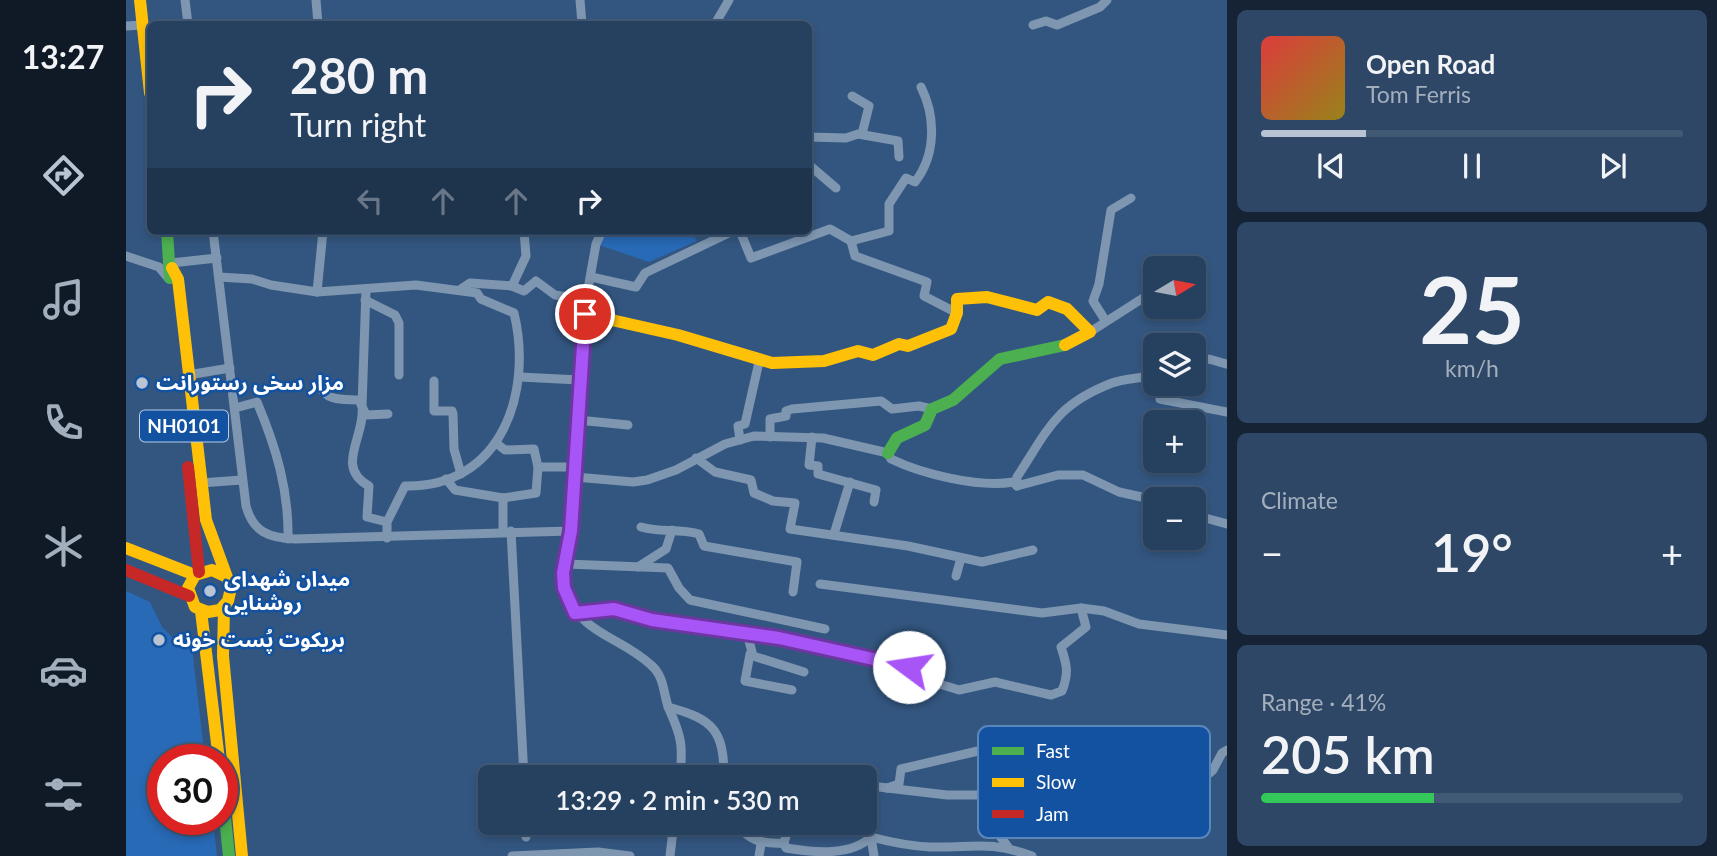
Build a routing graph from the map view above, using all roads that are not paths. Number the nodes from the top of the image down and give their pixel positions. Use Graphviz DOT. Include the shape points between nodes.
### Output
graph roads {
  1 [pos="140,0"];
  2 [pos="185,0"];
  3 [pos="316,0"];
  4 [pos="580,0"];
  5 [pos="729,0"];
  6 [pos="1107,0"];
  7 [pos="188,21"];
  8 [pos="318,21"];
  9 [pos="582,21"];
  10 [pos="717,21"];
  11 [pos="142,25"];
  12 [pos="1033,25"];
  13 [pos="126,26"];
  14 [pos="147,68"];
  15 [pos="921,87"];
  16 [pos="852,96"];
  17 [pos="862,134"];
  18 [pos="812,137"];
  19 [pos="899,157"];
  20 [pos="812,167"];
  21 [pos="836,188"];
  22 [pos="1131,198"];
  23 [pos="168,235"];
  24 [pos="214,235"];
  25 [pos="323,235"];
  26 [pos="523,235"];
  27 [pos="600,235"];
  28 [pos="725,235"];
  29 [pos="742,235"];
  30 [pos="851,241"];
  31 [pos="126,256"];
  32 [pos="217,258"];
  33 [pos="173,273"];
  34 [pos="219,277"];
  35 [pos="591,277"];
  36 [pos="512,286"];
  37 [pos="461,289"];
  38 [pos="366,290"];
  39 [pos="317,292"];
  40 [pos="1143,298"];
  41 [pos="365,300"];
  42 [pos="586,300"];
  43 [pos="957,313"];
  44 [pos="585,314"];
  45 [pos="1105,320"];
  46 [pos="1090,332"];
  47 [pos="1206,360"];
  48 [pos="758,362"];
  49 [pos="1226,364"];
  50 [pos="230,368"];
  51 [pos="188,375"];
  52 [pos="399,375"];
  53 [pos="1143,376"];
  54 [pos="520,377"];
  55 [pos="579,380"];
  56 [pos="434,381"];
  57 [pos="319,385"];
  58 [pos="1160,396"];
  59 [pos="362,406"];
  60 [pos="234,408"];
  61 [pos="932,409"];
  62 [pos="1227,412"];
  63 [pos="388,414"];
  64 [pos="578,420"];
  65 [pos="628,425"];
  66 [pos="770,437"];
  67 [pos="812,437"];
  68 [pos="740,440"];
  69 [pos="496,443"];
  70 [pos="888,453"];
  71 [pos="696,458"];
  72 [pos="538,467"];
  73 [pos="575,472"];
  74 [pos="461,474"];
  75 [pos="446,479"];
  76 [pos="242,480"];
  77 [pos="850,482"];
  78 [pos="200,483"];
  79 [pos="1017,485"];
  80 [pos="1143,497"];
  81 [pos="503,498"];
  82 [pos="874,502"];
  83 [pos="1206,518"];
  84 [pos="387,522"];
  85 [pos="1227,524"];
  86 [pos="641,527"];
  87 [pos="672,530"];
  88 [pos="507,531"];
  89 [pos="571,531"];
  90 [pos="834,534"];
  91 [pos="387,538"];
  92 [pos="288,539"];
  93 [pos="126,548"];
  94 [pos="1033,550"];
  95 [pos="961,558"];
  96 [pos="566,564"];
  97 [pos="638,567"];
  98 [pos="127,570"];
  99 [pos="197,574"];
  100 [pos="225,576"];
  101 [pos="956,576"];
  102 [pos="820,583"];
  103 [pos="793,592"];
  104 [pos="189,596"];
  105 [pos="224,607"];
  106 [pos="1081,608"];
  107 [pos="201,611"];
  108 [pos="575,613"];
  109 [pos="825,629"];
  110 [pos="747,633"];
  111 [pos="1227,635"];
  112 [pos="913,637"];
  113 [pos="750,654"];
  114 [pos="909,667"];
  115 [pos="804,672"];
  116 [pos="792,690"];
  117 [pos="668,707"];
  118 [pos="217,744"];
  119 [pos="1227,750"];
  120 [pos="978,751"];
  121 [pos="523,765"];
  122 [pos="681,765"];
  123 [pos="724,765"];
  124 [pos="1210,772"];
  125 [pos="877,787"];
  126 [pos="887,788"];
  127 [pos="978,795"];
  128 [pos="227,835"];
  129 [pos="672,835"];
  130 [pos="746,835"];
  131 [pos="786,835"];
  132 [pos="871,837"];
  133 [pos="1001,838"];
  134 [pos="761,844"];
  135 [pos="784,844"];
  136 [pos="1007,847"];
  137 [pos="229,856"];
  138 [pos="242,856"];
  139 [pos="512,856"];
  140 [pos="630,856"];
  141 [pos="670,856"];
  142 [pos="759,856"];
  143 [pos="874,856"];
  144 [pos="1032,856"];
  1 -- 11 [label="main road"];
  2 -- 7 [label="street"];
  3 -- 8 [label="street"];
  4 -- 9 [label="street"];
  5 -- 10 [label="street"];
  6 -- 12 [label="street" via="1057,25 1046,21"];
  11 -- 13 [label="street"];
  11 -- 14 [label="main road"];
  15 -- 30 [label="street" via="931,129 928,162 915,181 906,178 889,204 889,231"];
  16 -- 17 [label="street" via="869,106"];
  17 -- 18 [label="street"];
  17 -- 19 [label="street" via="898,141"];
  20 -- 21 [label="street"];
  22 -- 45 [label="street" via="1111,210 1093,301"];
  23 -- 33 [label="main road, NH0101"];
  24 -- 32 [label="street"];
  25 -- 39 [label="street"];
  26 -- 36 [label="street" via="526,256"];
  27 -- 35 [label="street"];
  28 -- 35 [label="street" via="645,273 636,287"];
  29 -- 30 [label="street" via="751,258 830,229"];
  30 -- 43 [label="street" via="855,256 927,282 924,296"];
  31 -- 33 [label="street"];
  32 -- 33 [label="street"];
  32 -- 34 [label="street"];
  33 -- 51 [label="main road, NH0101"];
  33 -- 99 [label="main road, NH0101"];
  34 -- 39 [label="street"];
  34 -- 50 [label="street"];
  35 -- 42 [label="street"];
  36 -- 37 [label="street" via="470,284"];
  36 -- 42 [label="street" via="524,292 536,281 555,295"];
  37 -- 38 [label="street" via="416,285"];
  37 -- 54 [label="street" via="514,313"];
  38 -- 39 [label="street"];
  38 -- 41 [label="street"];
  40 -- 45 [label="street"];
  41 -- 52 [label="street" via="395,314"];
  41 -- 59 [label="street"];
  42 -- 44 [label="street"];
  43 -- 46 [label="main road" via="957,299 970,295 1037,310 1048,302 1066,309"];
  43 -- 48 [label="main road" via="951,329 873,355 858,351 800,363"];
  44 -- 48 [label="main road" via="678,335"];
  44 -- 55 [label="street"];
  45 -- 46 [label="street"];
  46 -- 61 [label="main road" via="1058,349 1000,359 953,400"];
  47 -- 49 [label="street"];
  48 -- 68 [label="street" via="746,424 738,426"];
  50 -- 51 [label="street"];
  50 -- 60 [label="street"];
  51 -- 78 [label="main road, NH0101"];
  53 -- 79 [label="street" via="1114,382 1065,408 1042,433"];
  54 -- 55 [label="street"];
  54 -- 69 [label="street" via="516,400"];
  55 -- 64 [label="street"];
  56 -- 74 [label="street" via="434,411 453,414 454,449"];
  57 -- 59 [label="street" via="323,394 359,400"];
  58 -- 62 [label="street"];
  59 -- 63 [label="street" via="366,415"];
  59 -- 84 [label="street" via="364,421 352,468 356,479 369,486 367,517"];
  60 -- 76 [label="street"];
  60 -- 92 [label="street" via="257,402 286,487"];
  61 -- 66 [label="street" via="892,409 881,401 792,409 786,416 770,419"];
  61 -- 70 [label="main road" via="925,425 897,438"];
  64 -- 65 [label="street"];
  64 -- 73 [label="street"];
  66 -- 67 [label="street"];
  66 -- 68 [label="street"];
  67 -- 70 [label="street"];
  67 -- 77 [label="street" via="809,465 818,466 817,474"];
  68 -- 71 [label="street"];
  69 -- 72 [label="street" via="505,450 534,449"];
  69 -- 74 [label="street"];
  70 -- 79 [label="street" via="891,459 923,472"];
  71 -- 73 [label="street" via="676,470 633,482"];
  71 -- 90 [label="street" via="715,472 751,480 754,493 795,503 790,528"];
  72 -- 73 [label="street"];
  72 -- 81 [label="street" via="536,493"];
  73 -- 89 [label="street"];
  74 -- 75 [label="street"];
  75 -- 81 [label="street" via="455,490"];
  75 -- 84 [label="street" via="426,486 405,486"];
  76 -- 78 [label="street"];
  76 -- 92 [label="street" via="250,521 263,533"];
  77 -- 82 [label="street" via="876,490"];
  77 -- 90 [label="street"];
  78 -- 100 [label="main road, NH0101" via="206,520"];
  79 -- 80 [label="street" via="1058,475 1083,475"];
  81 -- 88 [label="street"];
  83 -- 85 [label="street"];
  84 -- 91 [label="street"];
  86 -- 87 [label="street" via="662,533"];
  87 -- 97 [label="street" via="666,549"];
  87 -- 103 [label="street" via="699,534 704,547 797,562"];
  88 -- 89 [label="street"];
  88 -- 91 [label="street"];
  88 -- 121 [label="street"];
  89 -- 96 [label="street"];
  90 -- 95 [label="street"];
  91 -- 92 [label="street"];
  93 -- 99 [label="main road"];
  94 -- 95 [label="street" via="995,561"];
  95 -- 101 [label="street"];
  96 -- 97 [label="street"];
  96 -- 108 [label="street" via="564,588"];
  97 -- 109 [label="street" via="668,568 690,600"];
  98 -- 104 [label="main road"];
  99 -- 100 [label="main road" via="212,570"];
  99 -- 104 [label="main road, NH0101" via="190,581"];
  100 -- 105 [label="main road, NH0101" via="231,595"];
  102 -- 106 [label="street" via="1042,613"];
  104 -- 107 [label="main road"];
  105 -- 107 [label="main road"];
  105 -- 138 [label="main road, NH0101" via="223,656"];
  106 -- 111 [label="street" via="1139,624"];
  106 -- 114 [label="street" via="1086,627 1061,647 1069,668 1059,694 995,682 959,690 933,682"];
  107 -- 118 [label="main road"];
  108 -- 110 [label="street" via="614,609 652,620"];
  108 -- 117 [label="street" via="651,664 661,677"];
  110 -- 113 [label="street"];
  110 -- 114 [label="street"];
  112 -- 114 [label="street"];
  113 -- 115 [label="street"];
  113 -- 116 [label="street" via="744,681"];
  117 -- 122 [label="street" via="680,730"];
  117 -- 123 [label="street" via="706,719 724,748"];
  119 -- 124 [label="street"];
  120 -- 126 [label="street" via="901,769 899,784"];
  125 -- 126 [label="street"];
  126 -- 127 [label="street"];
  128 -- 137 [label="main road"];
  129 -- 141 [label="street"];
  130 -- 134 [label="street"];
  131 -- 135 [label="street"];
  132 -- 135 [label="street" via="863,848 834,856"];
  132 -- 136 [label="street" via="931,847 972,843"];
  132 -- 143 [label="street"];
  133 -- 136 [label="street"];
  134 -- 135 [label="street"];
  134 -- 142 [label="street"];
  136 -- 144 [label="street"];
  139 -- 140 [label="street" via="598,852"];
}
